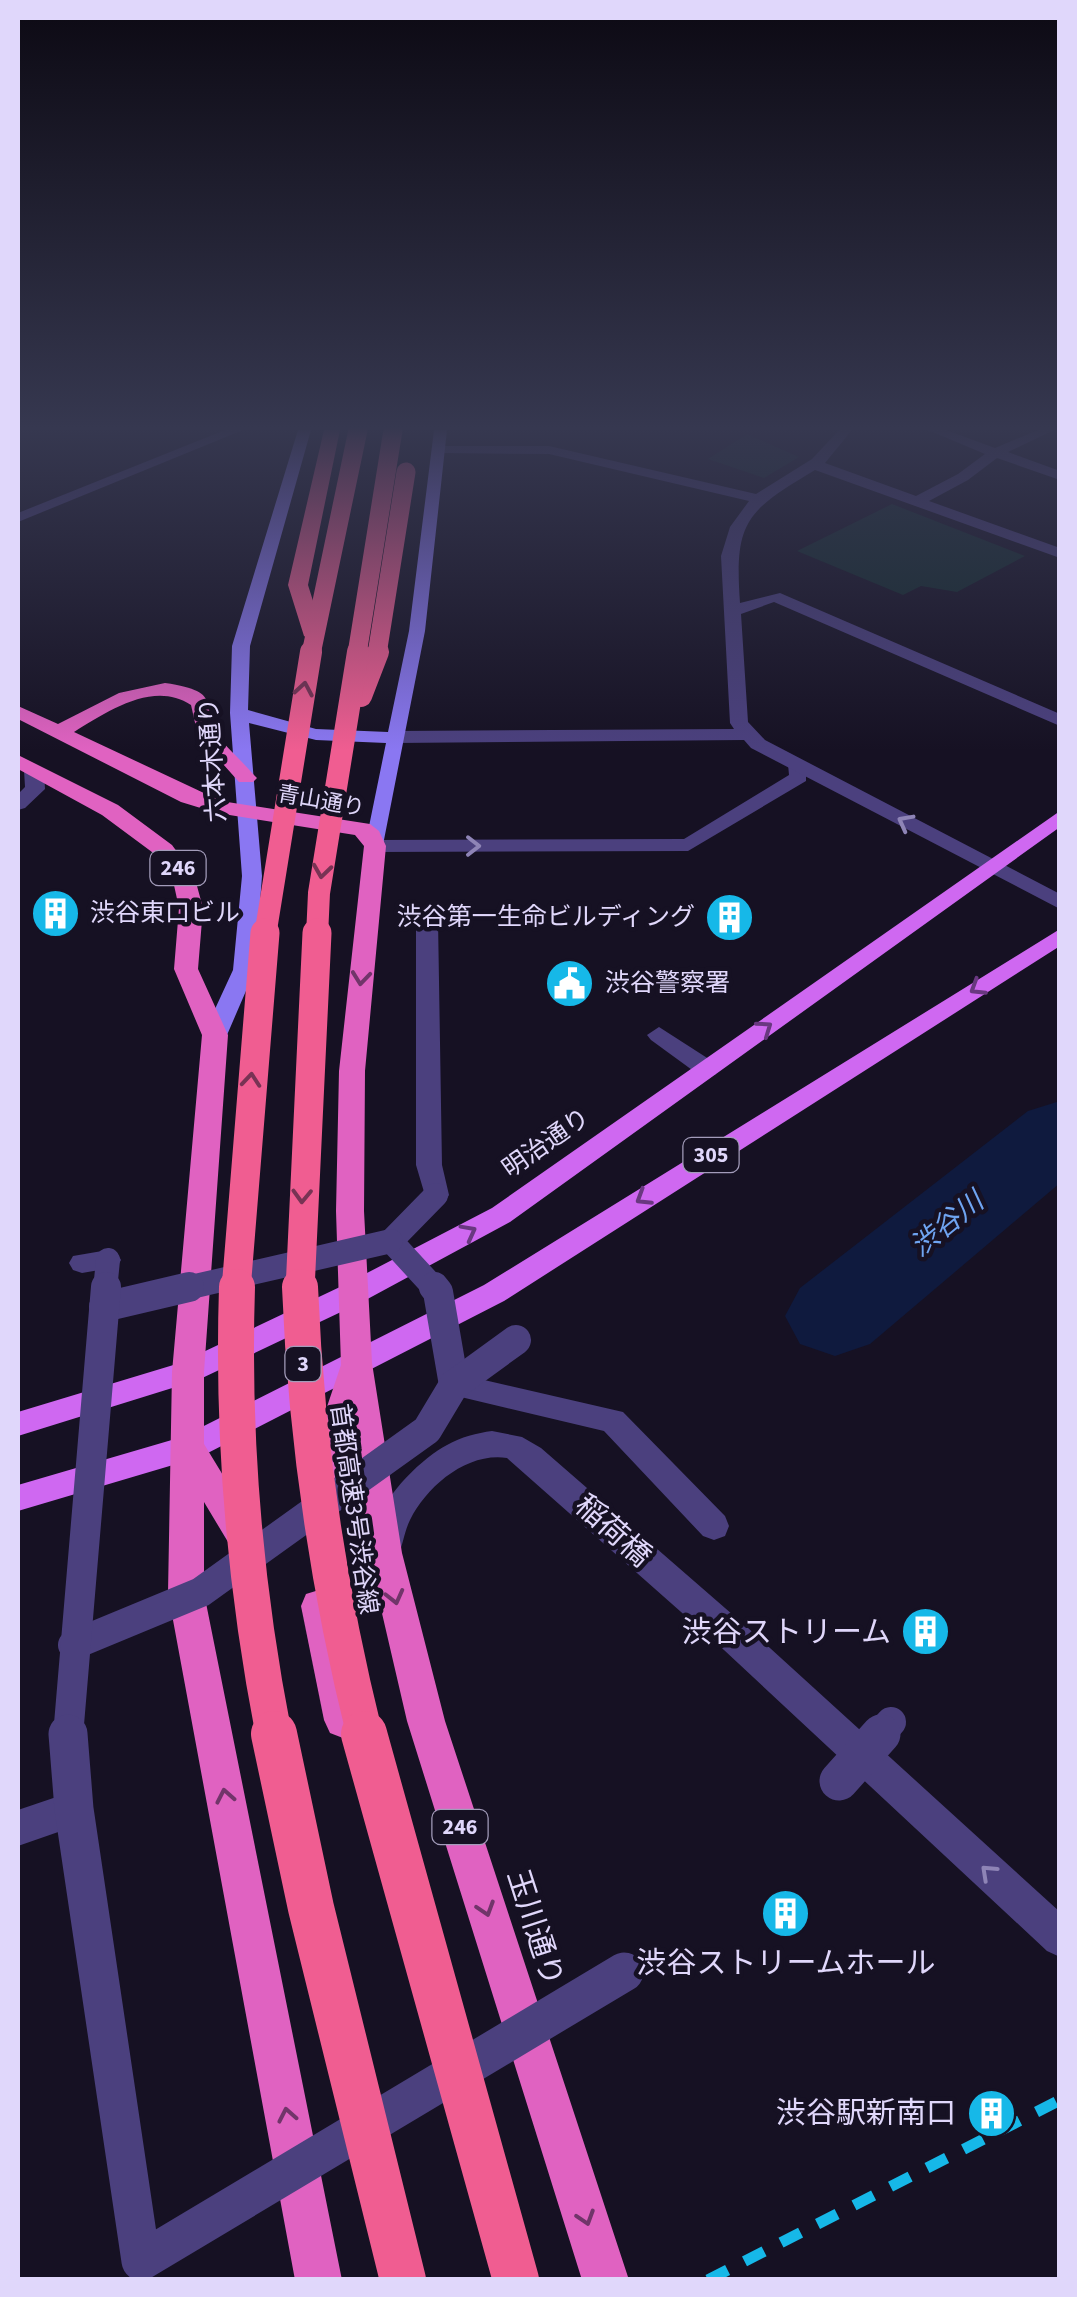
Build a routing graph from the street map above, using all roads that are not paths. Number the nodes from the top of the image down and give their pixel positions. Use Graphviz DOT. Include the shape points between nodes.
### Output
graph roads {
  1 [pos="272,537"];
  2 [pos="308,537"];
  3 [pos="335,537"];
  4 [pos="375,537"];
  5 [pos="396,537"];
  6 [pos="428,537"];
  7 [pos="732,537"];
  8 [pos="1015,537"];
  9 [pos="1060,554"];
  10 [pos="731,612"];
  11 [pos="314,636"];
  12 [pos="18,712"];
  13 [pos="239,713"];
  14 [pos="1060,721"];
  15 [pos="58,733"];
  16 [pos="747,734"];
  17 [pos="396,737"];
  18 [pos="337,760"];
  19 [pos="797,764"];
  20 [pos="26,765"];
  21 [pos="246,778"];
  22 [pos="18,804"];
  23 [pos="250,815"];
  24 [pos="1060,817"];
  25 [pos="375,846"];
  26 [pos="991,867"];
  27 [pos="1060,903"];
  28 [pos="432,915"];
  29 [pos="1060,936"];
  30 [pos="215,1035"];
  31 [pos="658,1035"];
  32 [pos="707,1069"];
  33 [pos="391,1241"];
  34 [pos="82,1262"];
  35 [pos="352,1294"];
  36 [pos="104,1307"];
  37 [pos="516,1340"];
  38 [pos="356,1363"];
  39 [pos="188,1372"];
  40 [pos="454,1384"];
  41 [pos="18,1424"];
  42 [pos="188,1448"];
  43 [pos="18,1498"];
  44 [pos="714,1526"];
  45 [pos="385,1553"];
  46 [pos="73,1645"];
  47 [pos="890,1722"];
  48 [pos="839,1781"];
  49 [pos="74,1809"];
  50 [pos="18,1828"];
  51 [pos="1060,1938"];
  52 [pos="624,1972"];
  53 [pos="319,2280"];
  54 [pos="406,2280"];
  55 [pos="498,2280"];
  56 [pos="516,2280"];
  57 [pos="606,2280"];
  1 -- 13 [label="main road, 六本木通り" via="245,629"];
  2 -- 11 [label="highway" via="298,585"];
  3 -- 11 [label="highway, bridge"];
  4 -- 18 [label="highway, 首都高速3号渋谷線 / 3, bridge"];
  5 -- 18 [label="highway, bridge" via="381,644"];
  6 -- 17 [label="main road"];
  7 -- 10 [label="street"];
  8 -- 9 [label="street"];
  10 -- 14 [label="street" via="774,596"];
  10 -- 16 [label="street" via="738,723"];
  54 -- 11 [label="highway, one-way, bridge" via="262,1674 234,1393 235,1274 256,1013"];
  12 -- 15 [label="highway, 青山通り"];
  13 -- 17 [label="main road" via="323,738"];
  13 -- 21 [label="main road, 六本木通り"];
  15 -- 21 [label="highway" via="130,695 175,691 197,700 205,732"];
  15 -- 23 [label="highway, 青山通り" via="188,798"];
  16 -- 17 [label="street"];
  16 -- 19 [label="street"];
  17 -- 25 [label="main road"];
  18 -- 56 [label="highway, 首都高速3号渋谷線 / 3, one-way, bridge" via="315,945 300,1251 316,1498 340,1636 384,1812"];
  25 -- 19 [label="street, one-way" via="688,845 799,777"];
  26 -- 19 [label="street, one-way"];
  20 -- 22 [label="street" via="35,789"];
  20 -- 30 [label="highway, 246" via="137,828 183,876 192,908 186,969"];
  21 -- 23 [label="main road, 六本木通り"];
  23 -- 25 [label="highway, 青山通り" via="362,830"];
  23 -- 30 [label="main road, 六本木通り" via="244,970"];
  24 -- 26 [label="main road, 明治通り"];
  25 -- 35 [label="highway, 246, one-way" via="352,1071"];
  26 -- 27 [label="street"];
  32 -- 26 [label="main road, 明治通り, one-way"];
  28 -- 33 [label="street, bridge" via="429,1165 436,1194"];
  29 -- 38 [label="main road, 305, one-way" via="494,1293"];
  30 -- 39 [label="highway, 六本木通り / 246"];
  31 -- 32 [label="street"];
  35 -- 32 [label="main road, 明治通り, one-way" via="501,1216"];
  33 -- 36 [label="street, bridge"];
  33 -- 40 [label="street, bridge" via="438,1292"];
  34 -- 36 [label="street, bridge" via="108,1260"];
  35 -- 38 [label="highway, 246"];
  35 -- 39 [label="main road, 明治通り"];
  36 -- 46 [label="street, bridge"];
  37 -- 40 [label="street, bridge"];
  38 -- 42 [label="main road, 305"];
  38 -- 45 [label="highway, 玉川通り / 246"];
  38 -- 55 [label="highway, 246" via="306,1523 328,1657 375,1854"];
  39 -- 41 [label="main road, 明治通り"];
  39 -- 42 [label="highway, 六本木通り / 246"];
  40 -- 44 [label="street" via="613,1421"];
  40 -- 46 [label="street, bridge" via="427,1430 201,1592"];
  42 -- 43 [label="main road, 305"];
  53 -- 42 [label="highway, 246, one-way" via="186,1592"];
  42 -- 54 [label="highway" via="255,1556 312,1874"];
  51 -- 45 [label="street, 稲荷橋, one-way" via="530,1456 509,1445 465,1451 416,1488 395,1518"];
  45 -- 57 [label="highway, 玉川通り / 246, one-way" via="426,1720"];
  46 -- 49 [label="street, bridge" via="67,1722"];
  47 -- 48 [label="street, bridge"];
  49 -- 50 [label="street"];
  49 -- 52 [label="street, bridge" via="141,2261"];
}
